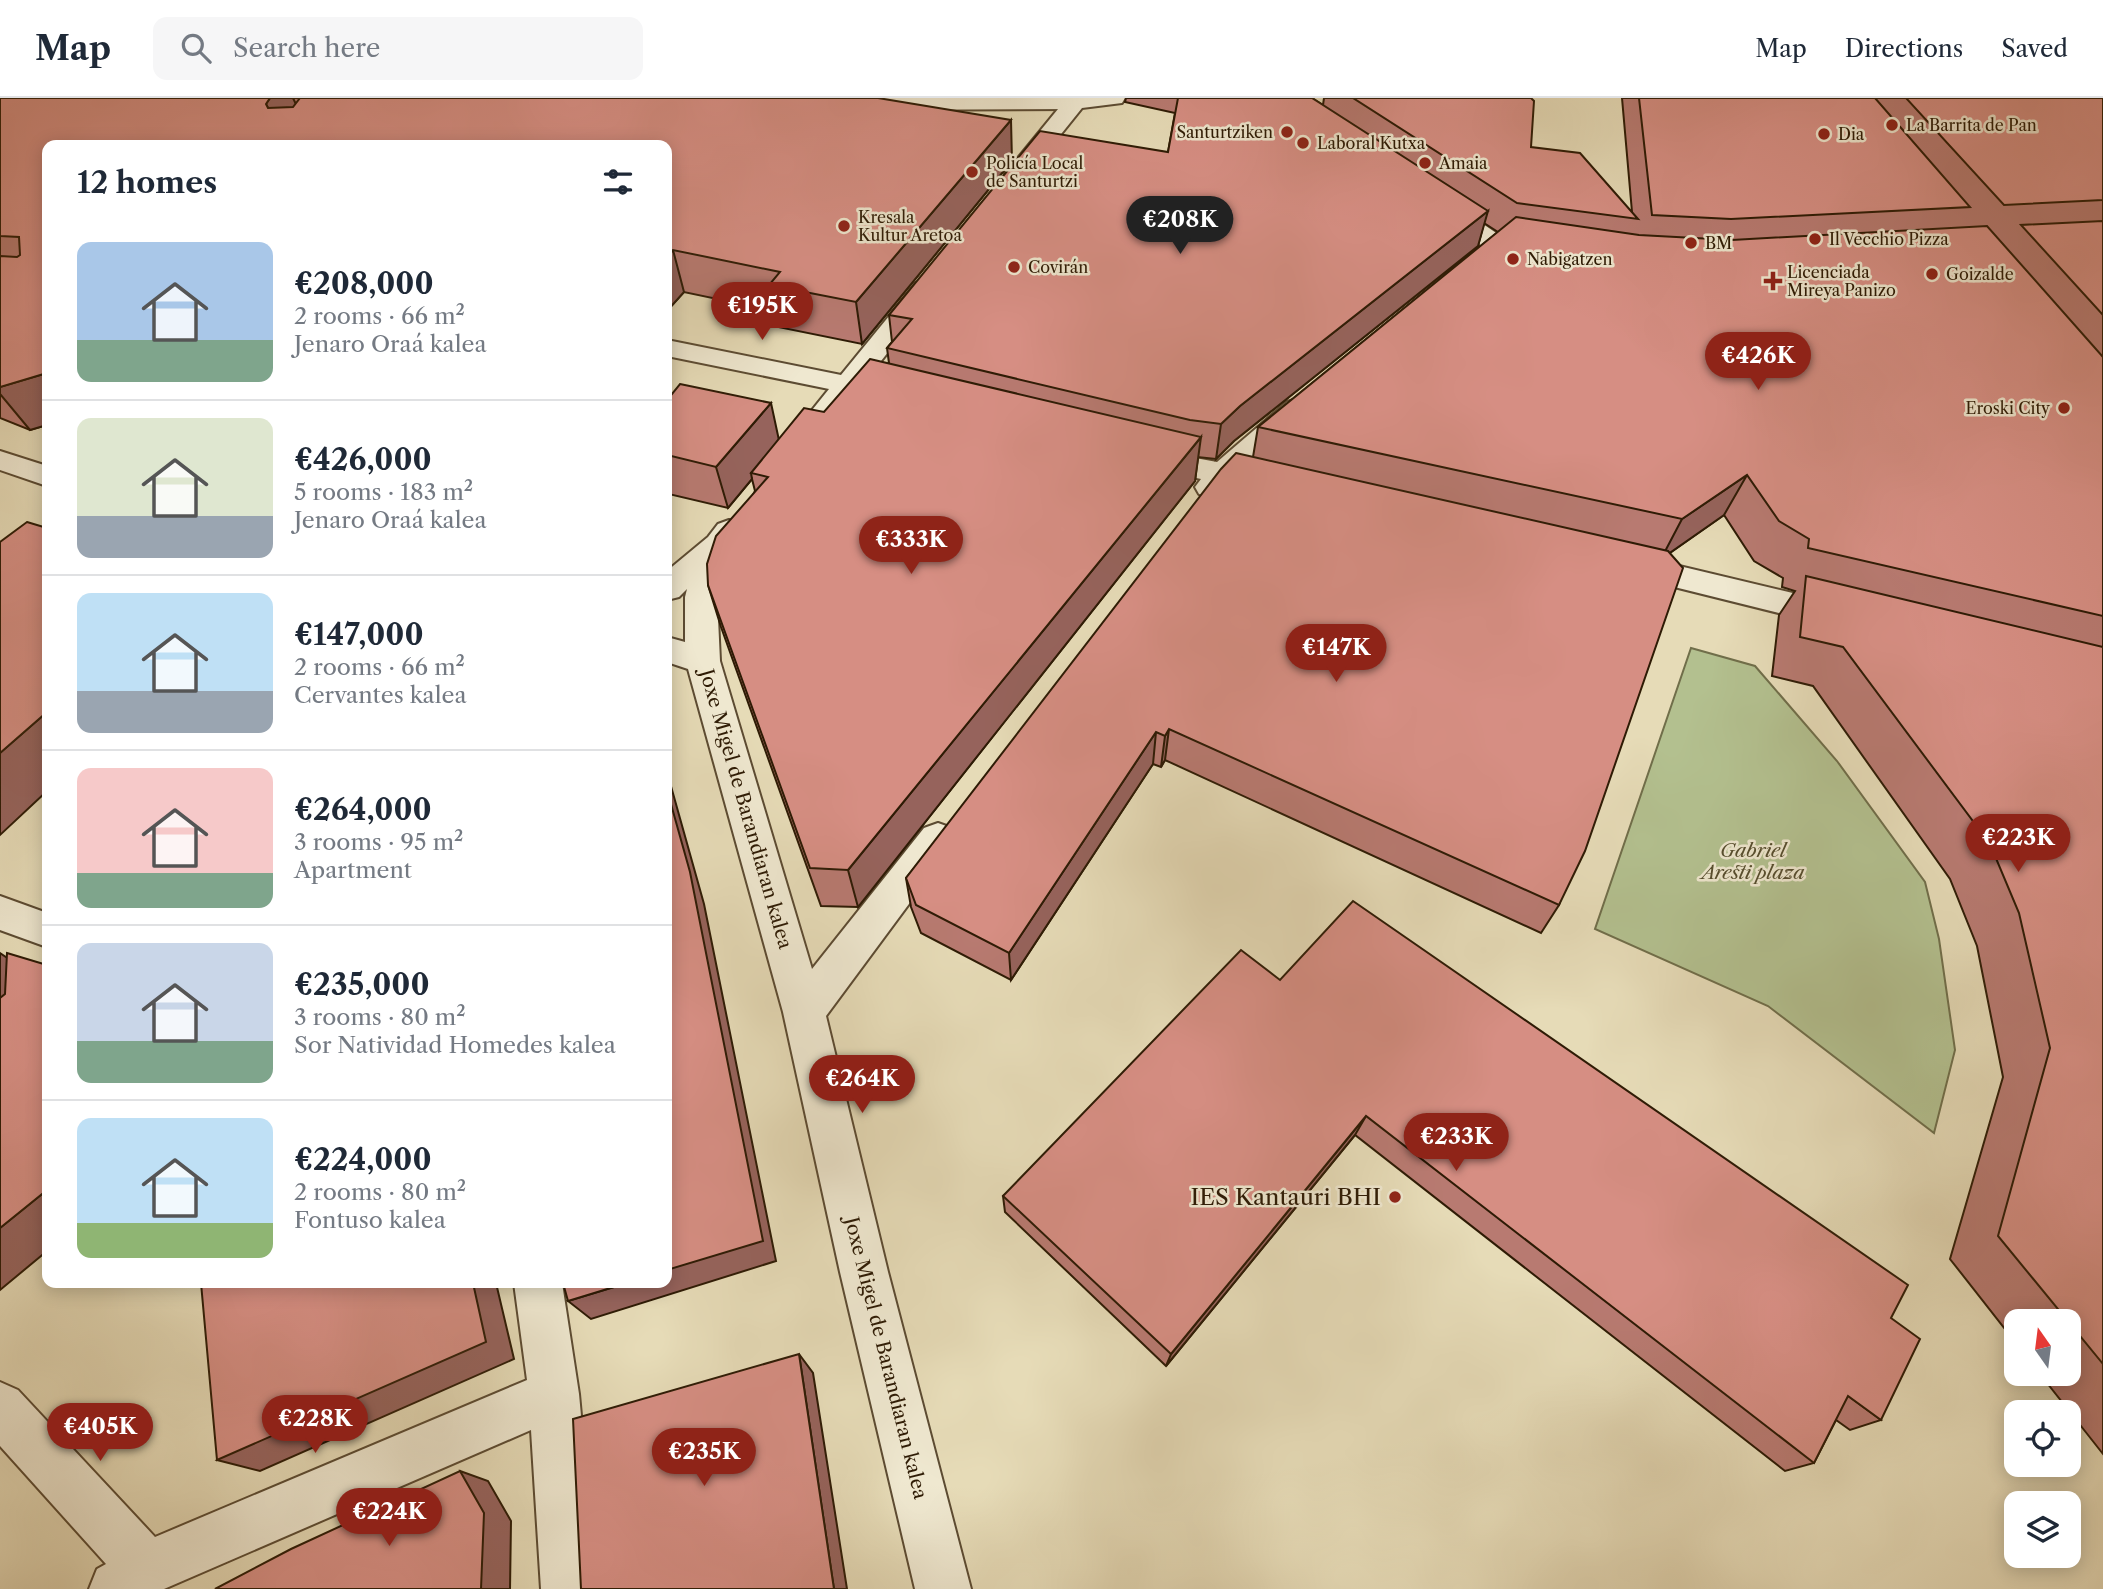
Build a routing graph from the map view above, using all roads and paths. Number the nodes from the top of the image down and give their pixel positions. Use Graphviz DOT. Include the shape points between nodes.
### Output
graph roads {
  1 [pos="1114,98"];
  2 [pos="1077,100"];
  3 [pos="836,104"];
  4 [pos="1423,194"];
  5 [pos="1000,195"];
  6 [pos="1570,255"];
  7 [pos="939,271"];
  8 [pos="672,349"];
  9 [pos="848,384"];
  10 [pos="1320,389"];
  11 [pos="891,395"];
  12 [pos="797,447"];
  13 [pos="1118,451"];
  14 [pos="0,460"];
  15 [pos="1225,473"];
  16 [pos="42,474"];
  17 [pos="1293,488"];
  18 [pos="1188,514"];
  19 [pos="742,516"];
  20 [pos="720,544"];
  21 [pos="1597,558"];
  22 [pos="672,585"];
  23 [pos="1862,621"];
  24 [pos="685,655"];
  25 [pos="954,818"];
  26 [pos="0,914"];
  27 [pos="42,928"];
  28 [pos="804,1012"];
  29 [pos="539,1288"];
  30 [pos="554,1394"];
  31 [pos="0,1408"];
  32 [pos="132,1578"];
  33 [pos="569,1589"];
  34 [pos="943,1589"];
  1 -- 2 [label="street"];
  2 -- 3 [label="street"];
  2 -- 5 [label="street"];
  4 -- 6 [label="street" via="1489,252"];
  7 -- 9 [label="street"];
  8 -- 9 [label="street"];
  9 -- 11 [label="street"];
  9 -- 12 [label="street"];
  10 -- 15 [label="street"];
  13 -- 15 [label="street"];
  14 -- 16 [label="street"];
  15 -- 17 [label="street"];
  15 -- 18 [label="street"];
  19 -- 20 [label="street, Joxe Migel de Barandiaran kalea"];
  20 -- 22 [label="street"];
  20 -- 24 [label="street, Joxe Migel de Barandiaran kalea"];
  21 -- 23 [label="street"];
  24 -- 28 [label="street, Joxe Migel de Barandiaran kalea"];
  25 -- 28 [label="street"];
  26 -- 27 [label="street"];
  28 -- 34 [label="street, Joxe Migel de Barandiaran kalea"];
  29 -- 30 [label="street"];
  30 -- 32 [label="street"];
  30 -- 33 [label="street"];
  31 -- 32 [label="street"];
}
